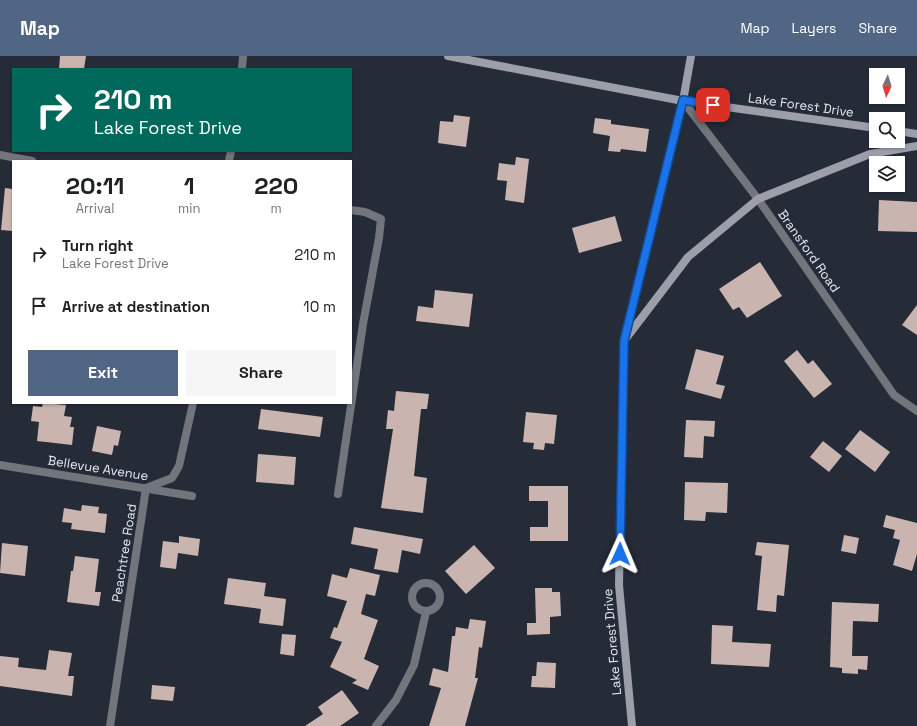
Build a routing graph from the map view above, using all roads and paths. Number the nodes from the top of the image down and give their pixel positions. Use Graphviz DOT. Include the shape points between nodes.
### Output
graph roads {
  1 [pos="243,56"];
  2 [pos="448,56"];
  3 [pos="691,56"];
  4 [pos="242,68"];
  5 [pos="683,100"];
  6 [pos="869,127"];
  7 [pos="905,132"];
  8 [pos="917,134"];
  9 [pos="917,146"];
  10 [pos="0,155"];
  11 [pos="27,160"];
  12 [pos="758,199"];
  13 [pos="352,210"];
  14 [pos="624,341"];
  15 [pos="352,399"];
  16 [pos="192,404"];
  17 [pos="351,404"];
  18 [pos="917,411"];
  19 [pos="0,465"];
  20 [pos="146,488"];
  21 [pos="338,494"];
  22 [pos="192,496"];
  23 [pos="426,612"];
  24 [pos="110,726"];
  25 [pos="376,726"];
  26 [pos="632,726"];
  1 -- 4 [label="street"];
  2 -- 5 [label="street"];
  3 -- 5 [label="street"];
  5 -- 6 [label="street, Lake Forest Drive"];
  5 -- 12 [label="street, Bransford Road"];
  5 -- 14 [label="street, Lake Forest Drive"];
  7 -- 8 [label="street"];
  9 -- 12 [label="street" via="870,154"];
  10 -- 11 [label="street"];
  12 -- 14 [label="street" via="688,257"];
  12 -- 18 [label="street, Bransford Road" via="894,395"];
  13 -- 15 [label="street" via="365,212 381,219"];
  14 -- 26 [label="street, Lake Forest Drive" via="619,585"];
  16 -- 20 [label="street, Peachtree Road" via="179,466 172,478"];
  17 -- 21 [label="street"];
  19 -- 20 [label="street, Bellevue Avenue"];
  20 -- 22 [label="street, Bellevue Avenue"];
  20 -- 24 [label="street, Peachtree Road"];
  23 -- 25 [label="street" via="414,665 396,700"];
}
